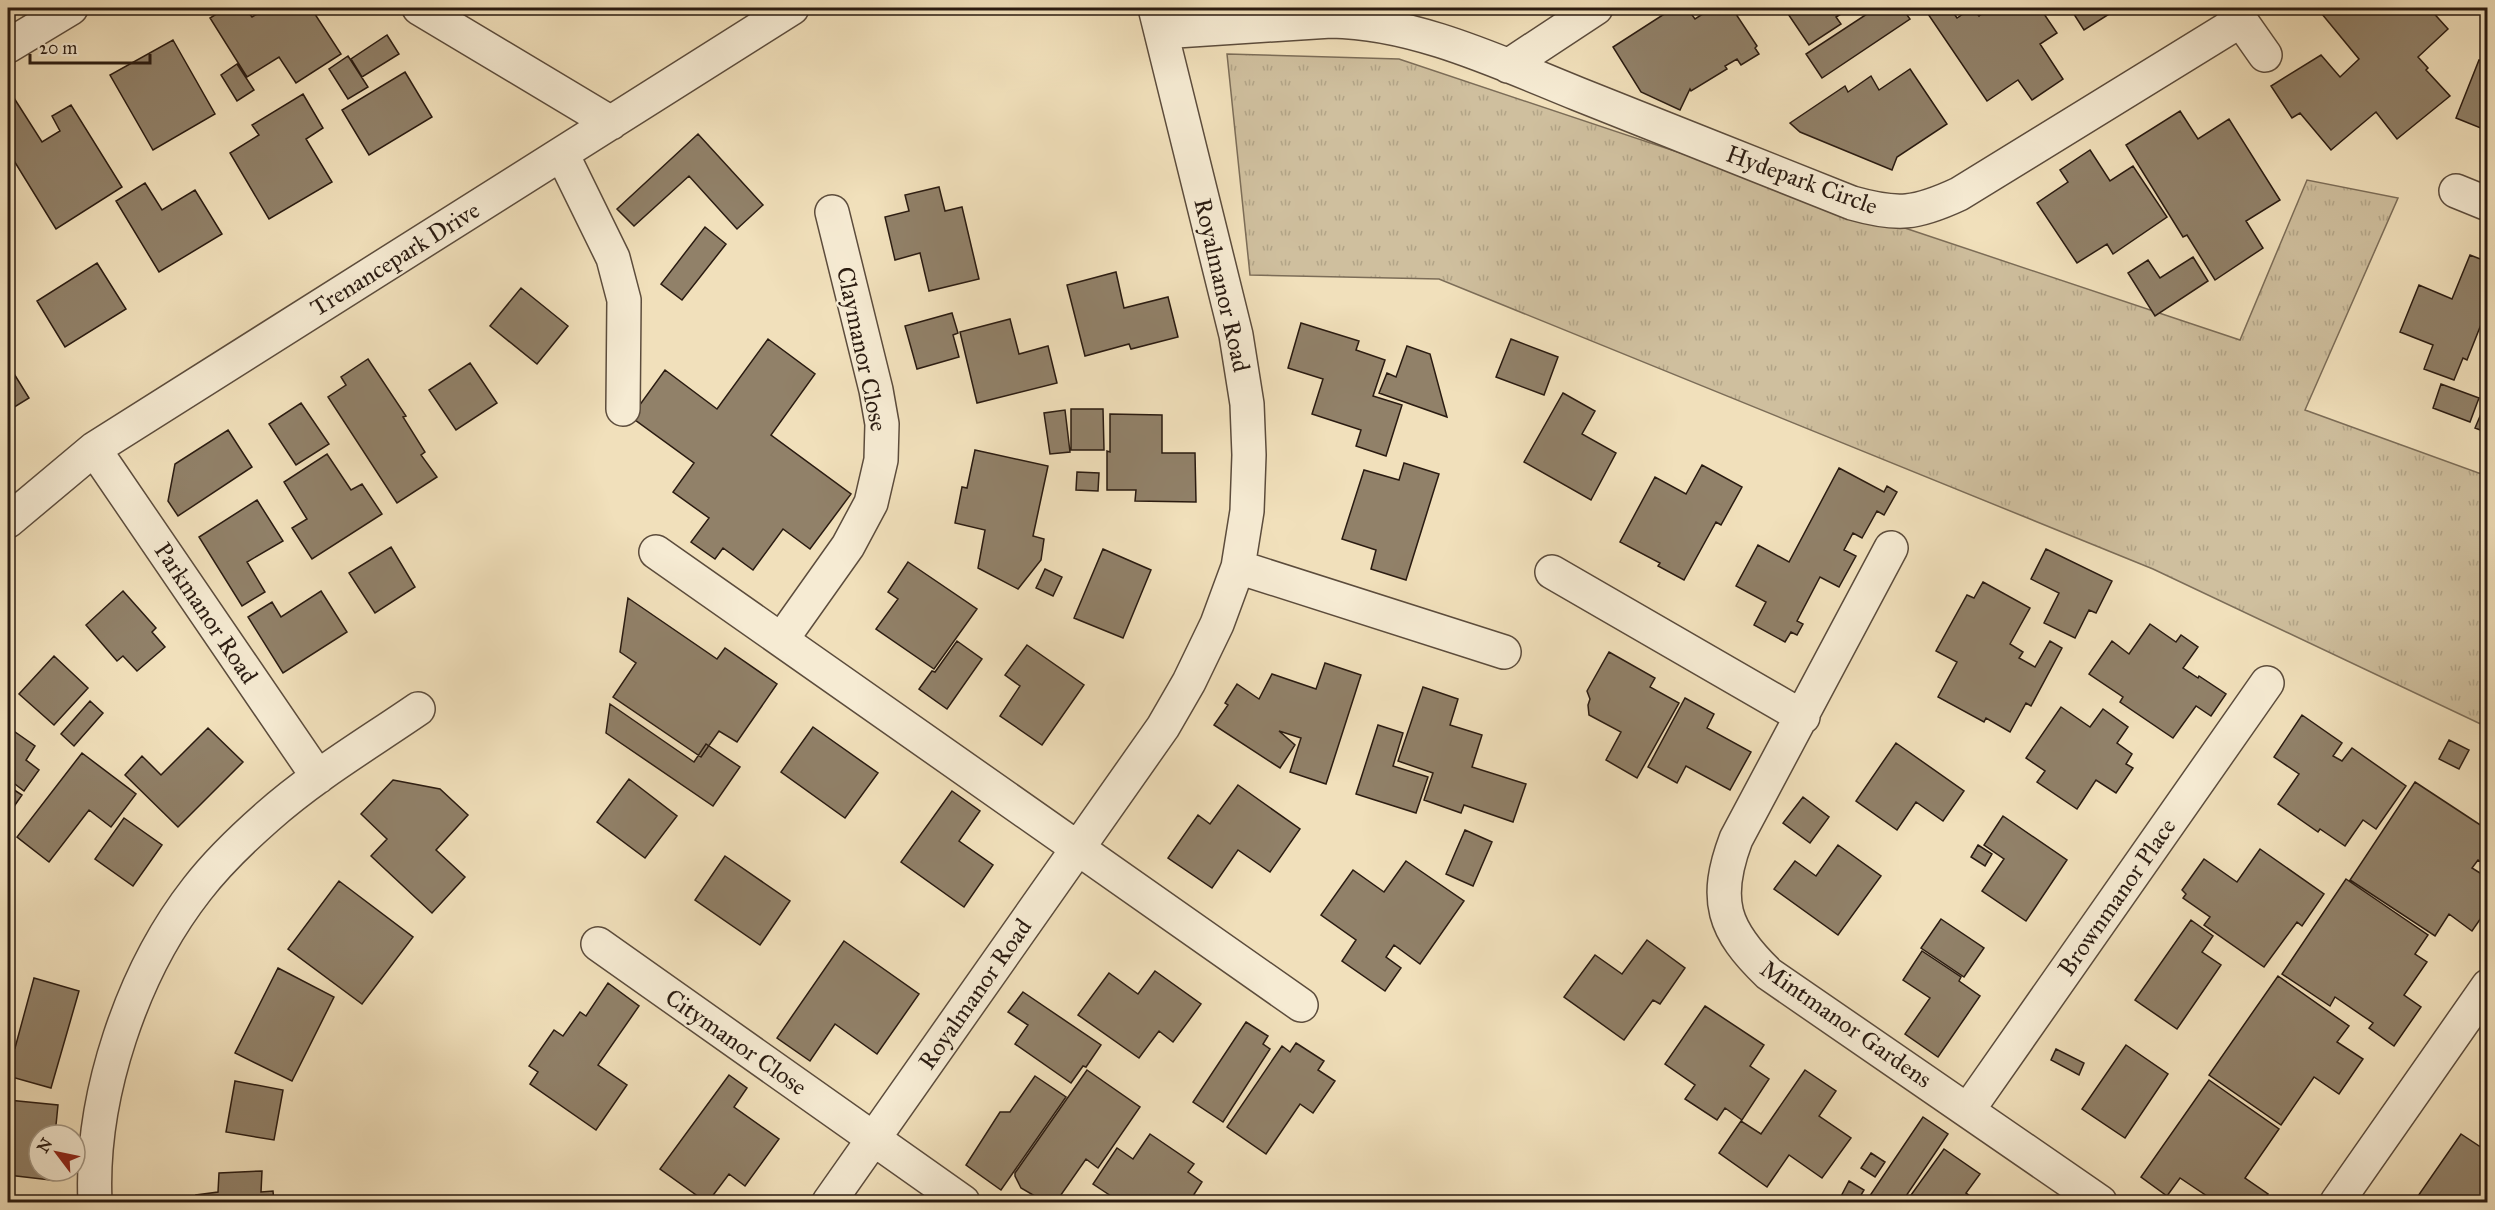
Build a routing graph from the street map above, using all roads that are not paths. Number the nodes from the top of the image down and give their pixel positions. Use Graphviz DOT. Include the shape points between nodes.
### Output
graph roads {
  1 [pos="71,8"];
  2 [pos="420,8"];
  3 [pos="792,8"];
  4 [pos="1596,8"];
  5 [pos="2236,14"];
  6 [pos="1158,20"];
  7 [pos="8,46"];
  8 [pos="2265,55"];
  9 [pos="1508,66"];
  10 [pos="611,123"];
  11 [pos="562,154"];
  12 [pos="2456,191"];
  13 [pos="2487,204"];
  14 [pos="831,212"];
  15 [pos="623,409"];
  16 [pos="94,449"];
  17 [pos="8,521"];
  18 [pos="1891,548"];
  19 [pos="656,552"];
  20 [pos="1238,567"];
  21 [pos="1552,572"];
  22 [pos="782,639"];
  23 [pos="1504,652"];
  24 [pos="2267,683"];
  25 [pos="418,709"];
  26 [pos="1803,717"];
  27 [pos="318,777"];
  28 [pos="1077,848"];
  29 [pos="598,944"];
  30 [pos="2487,986"];
  31 [pos="1301,1005"];
  32 [pos="1968,1110"];
  33 [pos="873,1139"];
  34 [pos="96,1203"];
  35 [pos="829,1203"];
  36 [pos="963,1203"];
  37 [pos="2100,1203"];
  38 [pos="2337,1203"];
  1 -- 7 [label="street"];
  2 -- 10 [label="street"];
  3 -- 10 [label="street, Trenancepark Drive"];
  4 -- 9 [label="street"];
  5 -- 8 [label="street, Hydepark Circle"];
  5 -- 9 [label="street, Hydepark Circle" via="1959,194 1929,208 1903,212 1883,212 1852,203"];
  6 -- 9 [label="street, Hydepark Circle" via="1358,21 1420,35"];
  6 -- 20 [label="street, Royalmanor Road" via="1227,297 1247,404 1247,511"];
  10 -- 11 [label="street, Trenancepark Drive"];
  11 -- 15 [label="street" via="613,258 624,300"];
  11 -- 16 [label="street, Trenancepark Drive"];
  12 -- 13 [label="street"];
  14 -- 22 [label="street, Claymanor Close" via="876,390 882,424 882,460 871,503 848,546"];
  16 -- 17 [label="street, Trenancepark Drive"];
  16 -- 27 [label="street, Parkmanor Road"];
  18 -- 26 [label="street, Mintmanor Gardens"];
  19 -- 22 [label="street"];
  20 -- 23 [label="street"];
  20 -- 28 [label="street, Royalmanor Road" via="1217,624 1189,682 1163,727"];
  21 -- 26 [label="street"];
  22 -- 28 [label="street"];
  24 -- 32 [label="street, Brownmanor Place"];
  25 -- 27 [label="street"];
  26 -- 32 [label="street, Mintmanor Gardens" via="1727,862 1725,908 1731,927 1746,952 1769,974"];
  27 -- 34 [label="street" via="267,817 196,889 144,977 126,1019 100,1115 94,1174"];
  28 -- 31 [label="street"];
  28 -- 33 [label="street, Royalmanor Road"];
  29 -- 33 [label="street, Citymanor Close"];
  30 -- 38 [label="street"];
  32 -- 37 [label="street, Mintmanor Gardens"];
  33 -- 35 [label="street, Royalmanor Road"];
  33 -- 36 [label="street"];
}
